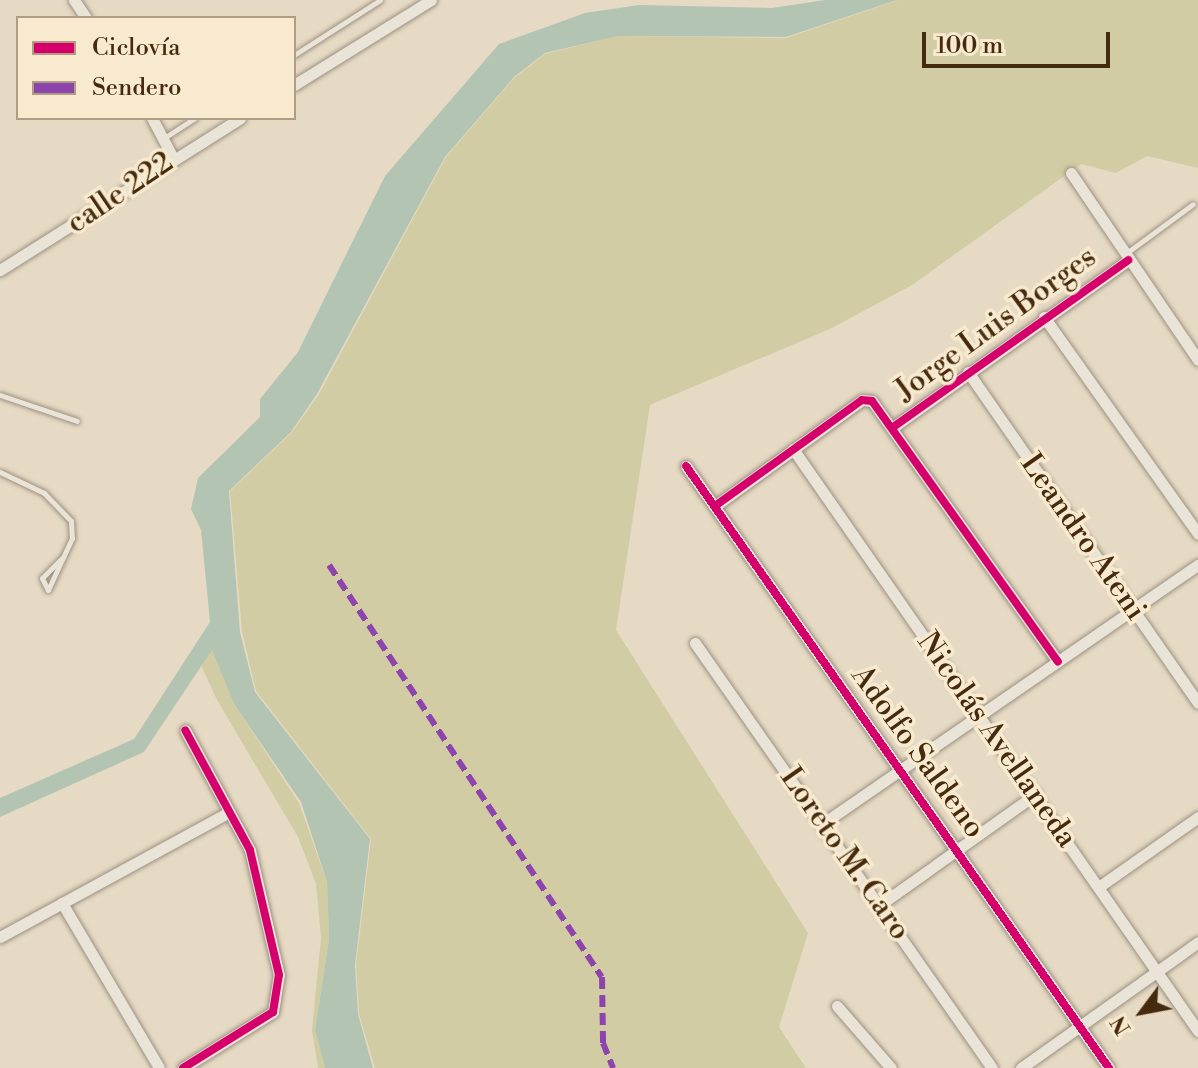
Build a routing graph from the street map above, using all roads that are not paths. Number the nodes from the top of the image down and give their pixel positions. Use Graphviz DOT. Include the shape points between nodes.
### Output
graph roads {
  1 [pos="380,0"];
  2 [pos="431,0"];
  3 [pos="296,54"];
  4 [pos="296,84"];
  5 [pos="153,120"];
  6 [pos="192,120"];
  7 [pos="236,120"];
  8 [pos="164,138"];
  9 [pos="172,156"];
  10 [pos="1071,173"];
  11 [pos="1193,204"];
  12 [pos="1126,257"];
  13 [pos="0,270"];
  14 [pos="1044,317"];
  15 [pos="1198,360"];
  16 [pos="968,372"];
  17 [pos="0,395"];
  18 [pos="77,421"];
  19 [pos="892,428"];
  20 [pos="793,449"];
  21 [pos="686,466"];
  22 [pos="0,472"];
  23 [pos="715,506"];
  24 [pos="1198,534"];
  25 [pos="62,558"];
  26 [pos="1198,565"];
  27 [pos="1133,611"];
  28 [pos="695,643"];
  29 [pos="1058,662"];
  30 [pos="1198,703"];
  31 [pos="980,717"];
  32 [pos="185,730"];
  33 [pos="900,770"];
  34 [pos="1036,794"];
  35 [pos="229,812"];
  36 [pos="1198,817"];
  37 [pos="825,822"];
  38 [pos="958,849"];
  39 [pos="1100,886"];
  40 [pos="62,903"];
  41 [pos="881,904"];
  42 [pos="0,937"];
  43 [pos="1198,942"];
  44 [pos="1157,971"];
  45 [pos="837,1006"];
  46 [pos="1079,1025"];
  47 [pos="1198,1031"];
  48 [pos="159,1068"];
  49 [pos="183,1068"];
  50 [pos="891,1068"];
  51 [pos="992,1068"];
  52 [pos="1021,1068"];
  53 [pos="1109,1068"];
  1 -- 3 [label="lane"];
  2 -- 4 [label="street"];
  5 -- 8 [label="street"];
  6 -- 8 [label="lane"];
  7 -- 9 [label="street, calle 222"];
  8 -- 9 [label="street"];
  9 -- 13 [label="street, calle 222" via="145,181"];
  10 -- 12 [label="street"];
  11 -- 12 [label="lane"];
  12 -- 14 [label="street, Jorge Luis Borges"];
  12 -- 15 [label="street"];
  14 -- 16 [label="street, Jorge Luis Borges"];
  14 -- 24 [label="street"];
  16 -- 19 [label="street, Jorge Luis Borges"];
  16 -- 27 [label="street, Leandro Ateni"];
  17 -- 18 [label="lane"];
  19 -- 20 [label="street, Jorge Luis Borges" via="867,399"];
  19 -- 29 [label="street"];
  20 -- 23 [label="street, Jorge Luis Borges"];
  20 -- 31 [label="street, Nicolás Avellaneda"];
  21 -- 23 [label="street, Adolfo Saldeno"];
  22 -- 25 [label="lane" via="44,493 71,521"];
  23 -- 33 [label="street, Adolfo Saldeno"];
  25 -- 25 [label="lane" via="42,578 48,590 57,583"];
  26 -- 27 [label="street"];
  27 -- 29 [label="street"];
  27 -- 30 [label="street, Leandro Ateni"];
  28 -- 37 [label="street, Loreto M. Caro"];
  29 -- 31 [label="street"];
  31 -- 33 [label="street"];
  31 -- 34 [label="street, Nicolás Avellaneda"];
  32 -- 35 [label="street"];
  33 -- 37 [label="street"];
  33 -- 38 [label="street, Adolfo Saldeno"];
  34 -- 38 [label="street"];
  34 -- 39 [label="street, Nicolás Avellaneda"];
  35 -- 40 [label="street"];
  35 -- 49 [label="street" via="250,850 275,944 277,1002 260,1023"];
  36 -- 39 [label="street"];
  37 -- 41 [label="street, Loreto M. Caro"];
  38 -- 41 [label="street"];
  38 -- 46 [label="street, Adolfo Saldeno"];
  39 -- 44 [label="street, Nicolás Avellaneda"];
  40 -- 42 [label="street"];
  40 -- 48 [label="street"];
  41 -- 51 [label="street, Loreto M. Caro"];
  43 -- 44 [label="street"];
  44 -- 46 [label="street"];
  44 -- 47 [label="street, Nicolás Avellaneda"];
  45 -- 50 [label="street"];
  46 -- 52 [label="street"];
  46 -- 53 [label="street, Adolfo Saldeno"];
}
